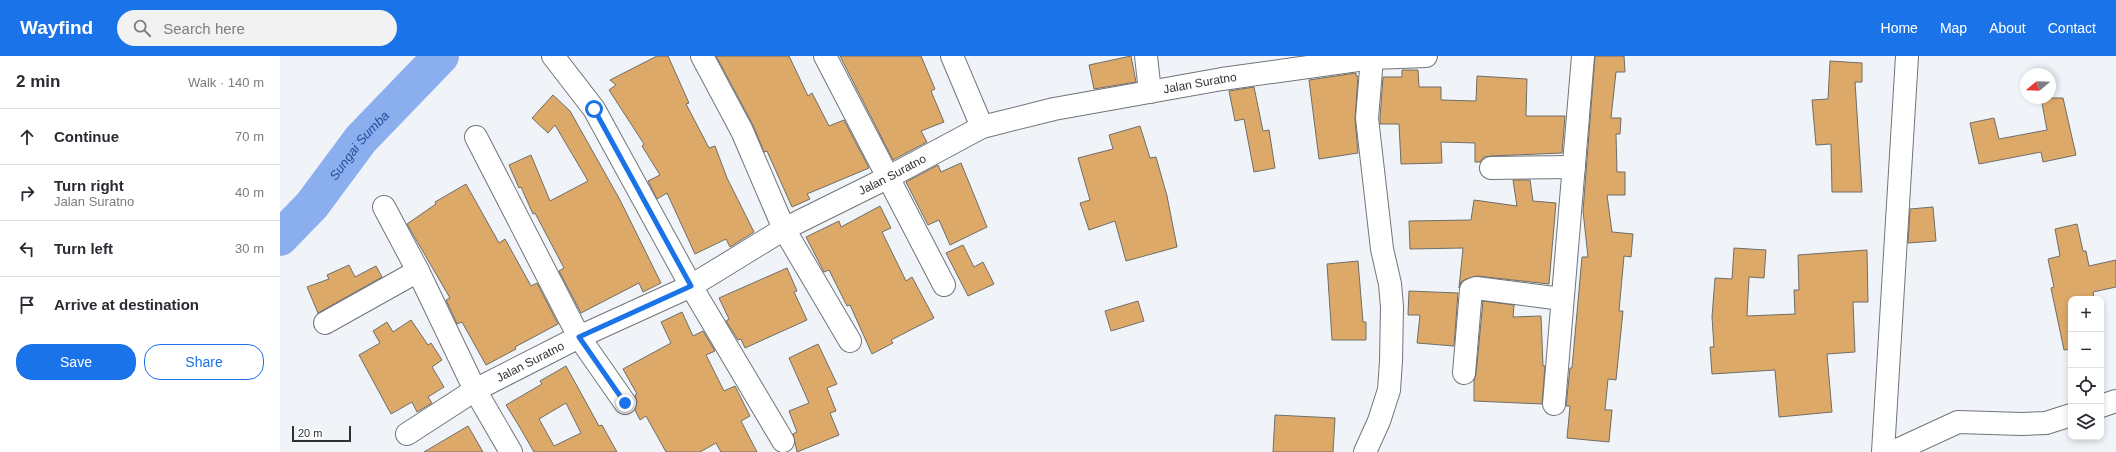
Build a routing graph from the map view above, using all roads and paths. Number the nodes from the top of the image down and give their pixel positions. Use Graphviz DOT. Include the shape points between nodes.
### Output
graph roads {
  1 [pos="553,56"];
  2 [pos="702,56"];
  3 [pos="825,56"];
  4 [pos="952,56"];
  5 [pos="1146,56"];
  6 [pos="1426,56"];
  7 [pos="1583,56"];
  8 [pos="1907,56"];
  9 [pos="1372,58"];
  10 [pos="1312,61"];
  11 [pos="1150,92"];
  12 [pos="982,127"];
  13 [pos="476,137"];
  14 [pos="1574,167"];
  15 [pos="1491,168"];
  16 [pos="887,178"];
  17 [pos="384,207"];
  18 [pos="784,229"];
  19 [pos="418,271"];
  20 [pos="944,285"];
  21 [pos="691,286"];
  22 [pos="1562,299"];
  23 [pos="325,323"];
  24 [pos="579,337"];
  25 [pos="850,341"];
  26 [pos="1464,373"];
  27 [pos="475,390"];
  28 [pos="2116,401"];
  29 [pos="625,403"];
  30 [pos="1554,404"];
  31 [pos="2104,405"];
  32 [pos="2068,416"];
  33 [pos="407,434"];
  34 [pos="783,441"];
  35 [pos="511,452"];
  36 [pos="1365,452"];
  37 [pos="1883,452"];
  38 [pos="1893,452"];
  1 -- 21 [label="street" via="594,109"];
  2 -- 18 [label="street" via="742,131"];
  3 -- 16 [label="street"];
  4 -- 12 [label="street"];
  5 -- 11 [label="street"];
  6 -- 9 [label="street, Jalan Suratno"];
  7 -- 14 [label="street"];
  8 -- 37 [label="street"];
  9 -- 10 [label="street, Jalan Suratno"];
  9 -- 36 [label="street" via="1367,118 1382,249 1392,307 1389,390"];
  10 -- 11 [label="street, Jalan Suratno"];
  11 -- 12 [label="street, Jalan Suratno" via="1054,109"];
  12 -- 16 [label="street, Jalan Suratno"];
  13 -- 24 [label="street"];
  14 -- 15 [label="street"];
  14 -- 22 [label="street"];
  16 -- 18 [label="street, Jalan Suratno"];
  16 -- 20 [label="street"];
  17 -- 19 [label="street"];
  18 -- 21 [label="street, Jalan Suratno"];
  18 -- 25 [label="street"];
  19 -- 23 [label="street"];
  19 -- 27 [label="street"];
  21 -- 24 [label="street, Jalan Suratno"];
  21 -- 34 [label="street"];
  22 -- 26 [label="street" via="1476,288 1471,290"];
  22 -- 30 [label="street"];
  24 -- 27 [label="street, Jalan Suratno"];
  24 -- 29 [label="street"];
  27 -- 33 [label="street, Jalan Suratno"];
  27 -- 35 [label="street"];
  28 -- 31 [label="street"];
  32 -- 38 [label="street" via="2046,422 2022,424 1958,422"];
}
